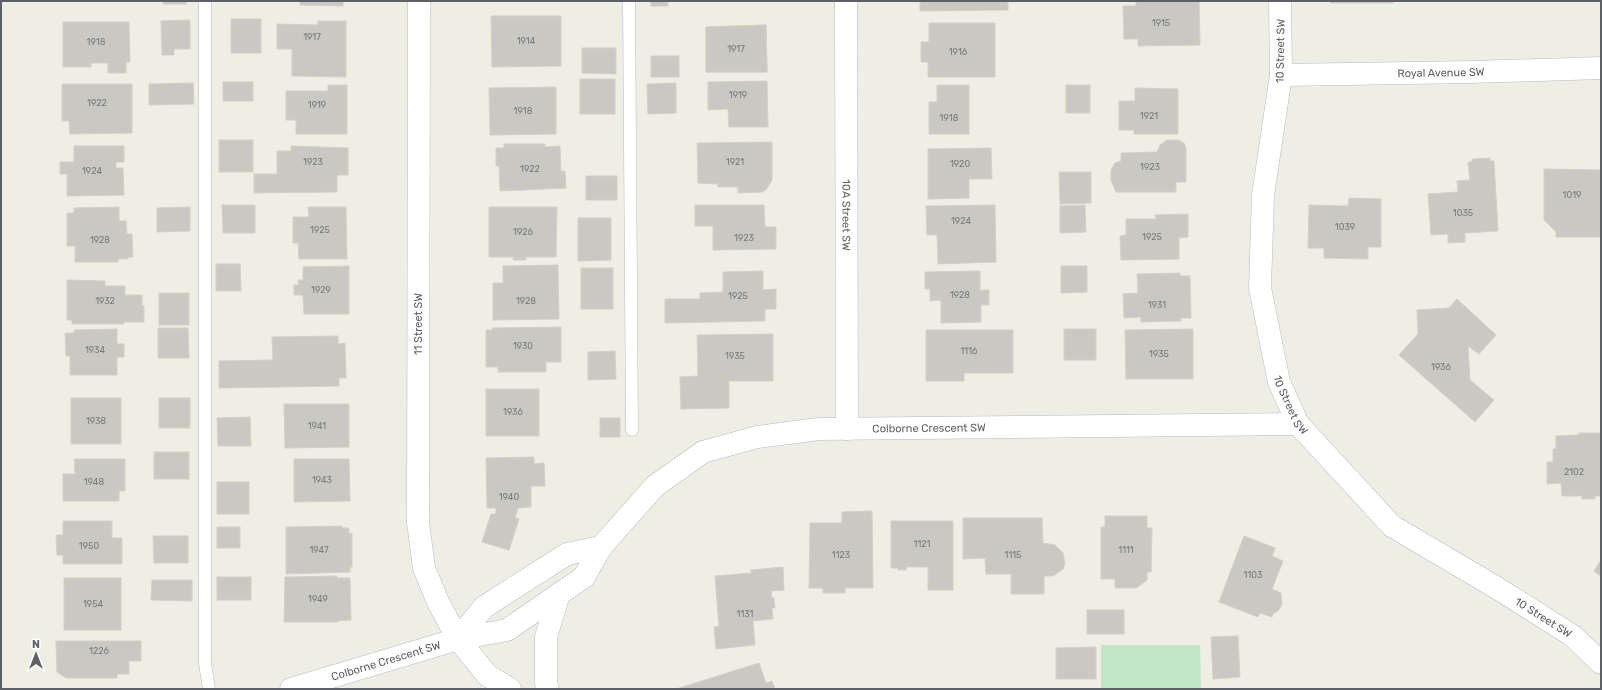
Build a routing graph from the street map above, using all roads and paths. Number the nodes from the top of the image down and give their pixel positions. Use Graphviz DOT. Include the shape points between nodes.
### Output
graph roads {
  1 [pos="205,1"];
  2 [pos="419,1"];
  3 [pos="629,1"];
  4 [pos="846,1"];
  5 [pos="1280,1"];
  6 [pos="1601,68"];
  7 [pos="1281,75"];
  8 [pos="1298,424"];
  9 [pos="847,429"];
  10 [pos="632,430"];
  11 [pos="601,547"];
  12 [pos="558,594"];
  13 [pos="458,639"];
  14 [pos="1601,661"];
  15 [pos="209,689"];
  16 [pos="291,689"];
  17 [pos="510,689"];
  18 [pos="548,689"];
  1 -- 15 [label="lane" via="205,663"];
  2 -- 13 [label="street, 11 Street SW" via="418,522 424,568 438,602"];
  3 -- 10 [label="lane"];
  4 -- 9 [label="street, 10A Street SW"];
  5 -- 7 [label="street, 10 Street SW"];
  6 -- 7 [label="street, Royal Avenue SW"];
  7 -- 8 [label="street, 10 Street SW" via="1263,195 1260,288 1278,382"];
  8 -- 9 [label="street, Colborne Crescent SW"];
  8 -- 14 [label="street, 10 Street SW" via="1392,526 1572,636"];
  9 -- 11 [label="street, Colborne Crescent SW" via="819,429 757,436 703,452 655,486"];
  11 -- 12 [label="street, Colborne Crescent SW" via="584,577"];
  11 -- 13 [label="street" via="567,554 503,595 479,612"];
  12 -- 13 [label="street, Colborne Crescent SW" via="507,630"];
  12 -- 18 [label="street" via="546,637"];
  13 -- 16 [label="street, Colborne Crescent SW"];
  13 -- 17 [label="street, 11 Street SW" via="487,675"];
}
